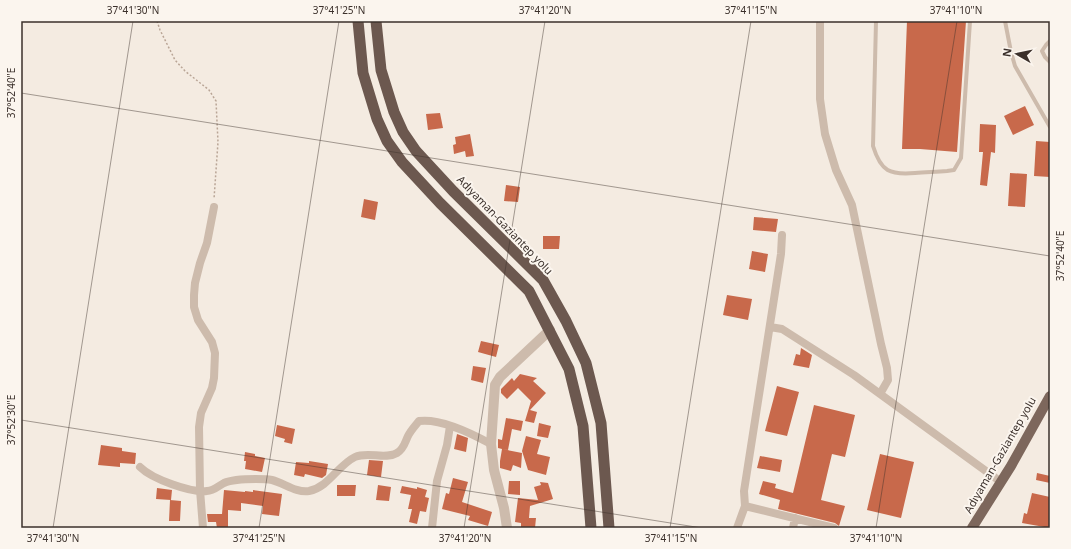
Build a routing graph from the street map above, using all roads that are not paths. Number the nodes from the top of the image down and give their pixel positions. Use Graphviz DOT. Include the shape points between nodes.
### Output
graph roads {
  1 [pos="358,21"];
  2 [pos="376,21"];
  3 [pos="820,21"];
  4 [pos="876,21"];
  5 [pos="970,21"];
  6 [pos="1005,21"];
  7 [pos="1050,41"];
  8 [pos="1050,62"];
  9 [pos="1050,127"];
  10 [pos="214,207"];
  11 [pos="782,235"];
  12 [pos="770,327"];
  13 [pos="550,330"];
  14 [pos="880,394"];
  15 [pos="1050,396"];
  16 [pos="450,426"];
  17 [pos="491,444"];
  18 [pos="140,467"];
  19 [pos="1001,482"];
  20 [pos="200,490"];
  21 [pos="744,506"];
  22 [pos="795,518"];
  23 [pos="203,528"];
  24 [pos="432,528"];
  25 [pos="507,528"];
  26 [pos="591,528"];
  27 [pos="609,528"];
  28 [pos="737,528"];
  29 [pos="793,528"];
  30 [pos="834,528"];
  31 [pos="972,528"];
  1 -- 13 [label="highway" via="363,73 387,141 402,162 435,198 529,291"];
  2 -- 27 [label="highway, Adıyaman-Gaziantep yolu" via="381,70 403,132 416,151 543,280 586,363 601,423"];
  3 -- 14 [label="street" via="820,99 825,134 836,170 852,205 887,368 888,380"];
  4 -- 5 [label="lane" via="873,146 884,167 897,174 954,170 958,165 961,158"];
  6 -- 9 [label="lane" via="1015,66"];
  7 -- 8 [label="lane" via="1042,51"];
  10 -- 20 [label="street" via="194,295 198,320 212,342 215,353 212,388 201,413 199,427"];
  11 -- 12 [label="street"];
  12 -- 14 [label="street" via="782,329"];
  12 -- 21 [label="street" via="744,491"];
  13 -- 17 [label="street" via="500,377 495,385"];
  13 -- 26 [label="highway" via="569,369 583,426"];
  14 -- 19 [label="street"];
  15 -- 19 [label="main road, Adıyaman-Gaziantep yolu"];
  16 -- 17 [label="street"];
  16 -- 20 [label="street" via="433,420 419,421 398,453 357,456 321,486 310,491 298,490 271,480 255,479 229,481 207,492"];
  16 -- 24 [label="street" via="437,481"];
  17 -- 25 [label="street"];
  18 -- 20 [label="street" via="146,473 183,489"];
  19 -- 31 [label="main road, Adıyaman-Gaziantep yolu"];
  20 -- 23 [label="street"];
  21 -- 22 [label="street"];
  21 -- 28 [label="street"];
  22 -- 29 [label="street"];
  22 -- 30 [label="street"];
}
